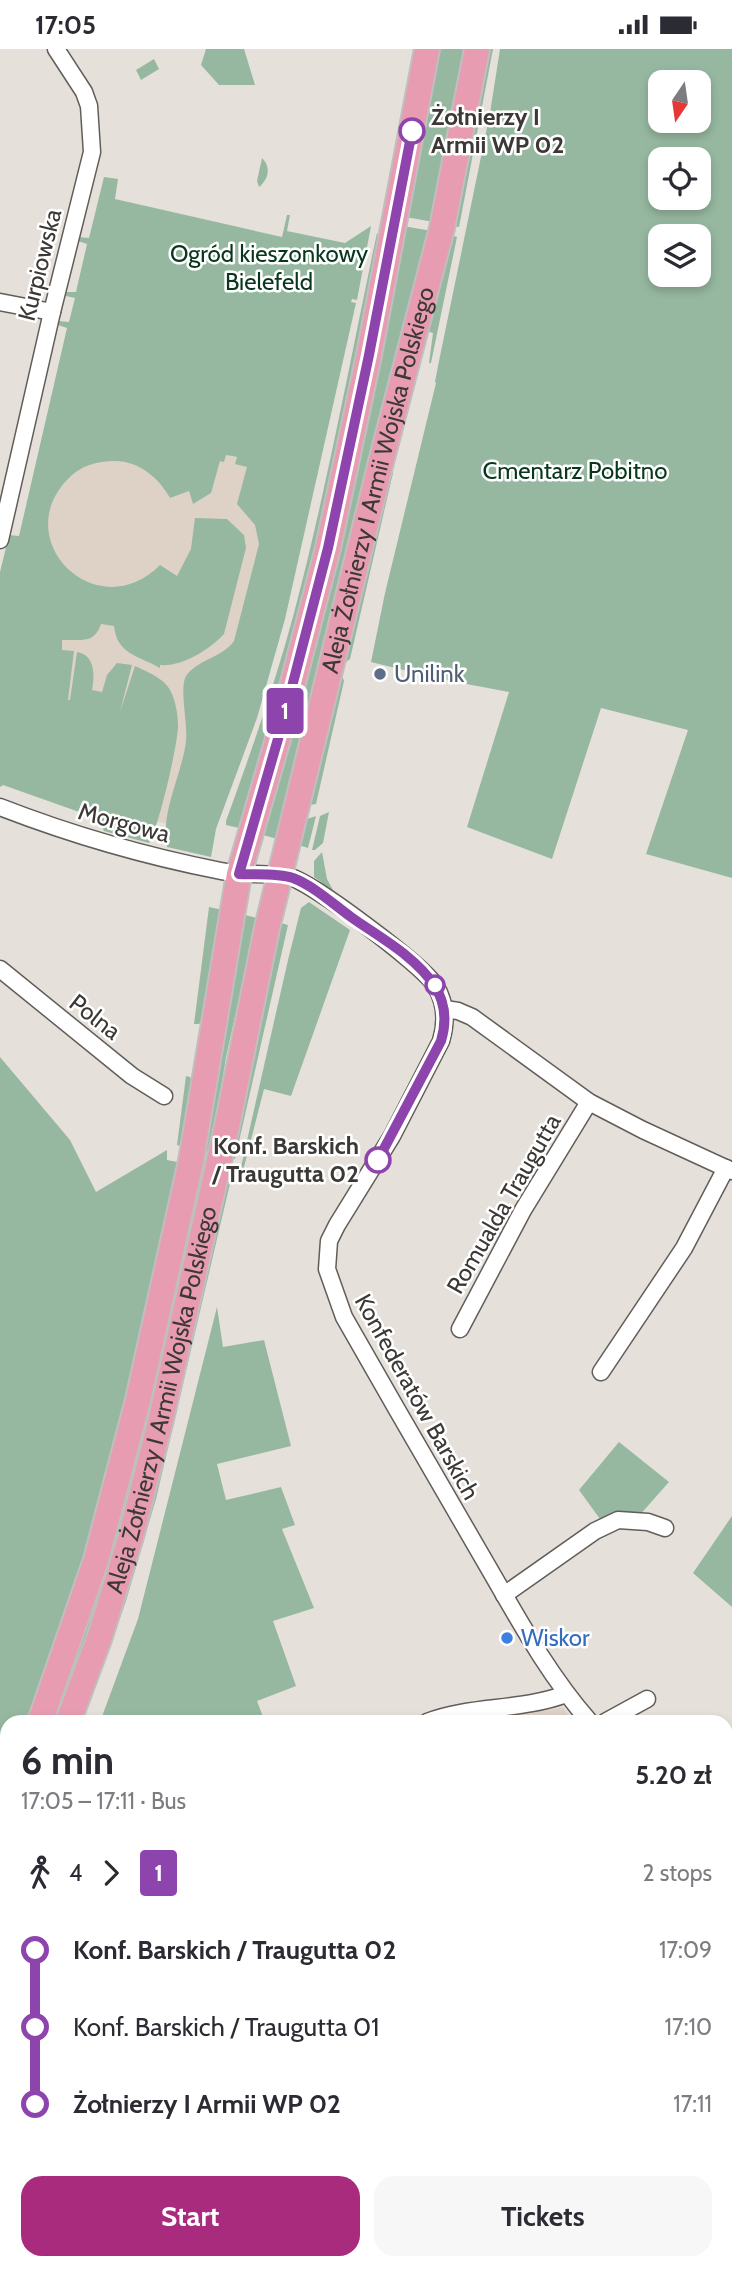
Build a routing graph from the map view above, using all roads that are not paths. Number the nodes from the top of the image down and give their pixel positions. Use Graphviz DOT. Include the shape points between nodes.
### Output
graph roads {
  1 [pos="56,49"];
  2 [pos="427,49"];
  3 [pos="477,49"];
  4 [pos="0,302"];
  5 [pos="52,312"];
  6 [pos="0,540"];
  7 [pos="0,807"];
  8 [pos="239,874"];
  9 [pos="280,876"];
  10 [pos="0,969"];
  11 [pos="445,1009"];
  12 [pos="164,1096"];
  13 [pos="589,1102"];
  14 [pos="729,1170"];
  15 [pos="460,1329"];
  16 [pos="601,1372"];
  17 [pos="665,1528"];
  18 [pos="504,1595"];
  19 [pos="566,1694"];
  20 [pos="647,1699"];
  21 [pos="42,1715"];
  22 [pos="71,1715"];
  23 [pos="452,1715"];
  24 [pos="582,1715"];
  25 [pos="618,1715"];
  1 -- 5 [label="street, Kurpiowska" via="89,106 92,152"];
  2 -- 8 [label="main road, Aleja Żołnierzy I Armii Wojska Polskiego" via="328,548"];
  3 -- 9 [label="main road, Aleja Żołnierzy I Armii Wojska Polskiego" via="442,228"];
  4 -- 5 [label="street"];
  5 -- 6 [label="street, Kurpiowska"];
  7 -- 8 [label="street, Morgowa" via="104,843"];
  8 -- 9 [label="street"];
  8 -- 21 [label="main road, Aleja Żołnierzy I Armii Wojska Polskiego" via="191,1161 138,1400 96,1560"];
  9 -- 11 [label="street" via="315,890 403,954 431,980"];
  9 -- 22 [label="main road, Aleja Żołnierzy I Armii Wojska Polskiego" via="147,1476 99,1639"];
  10 -- 12 [label="street, Polna"];
  11 -- 13 [label="street, Romualda Traugutta" via="471,1017"];
  11 -- 18 [label="street, Konfederatów Barskich" via="438,1049 332,1233 327,1269 359,1344"];
  13 -- 14 [label="street, Romualda Traugutta"];
  13 -- 15 [label="street, Romualda Traugutta" via="523,1210"];
  14 -- 16 [label="street" via="684,1248"];
  17 -- 18 [label="street" via="618,1520"];
  18 -- 19 [label="street, Konfederatów Barskich"];
  19 -- 23 [label="street" via="525,1706"];
  19 -- 24 [label="street, Konfederatów Barskich"];
  20 -- 25 [label="street"];
}
